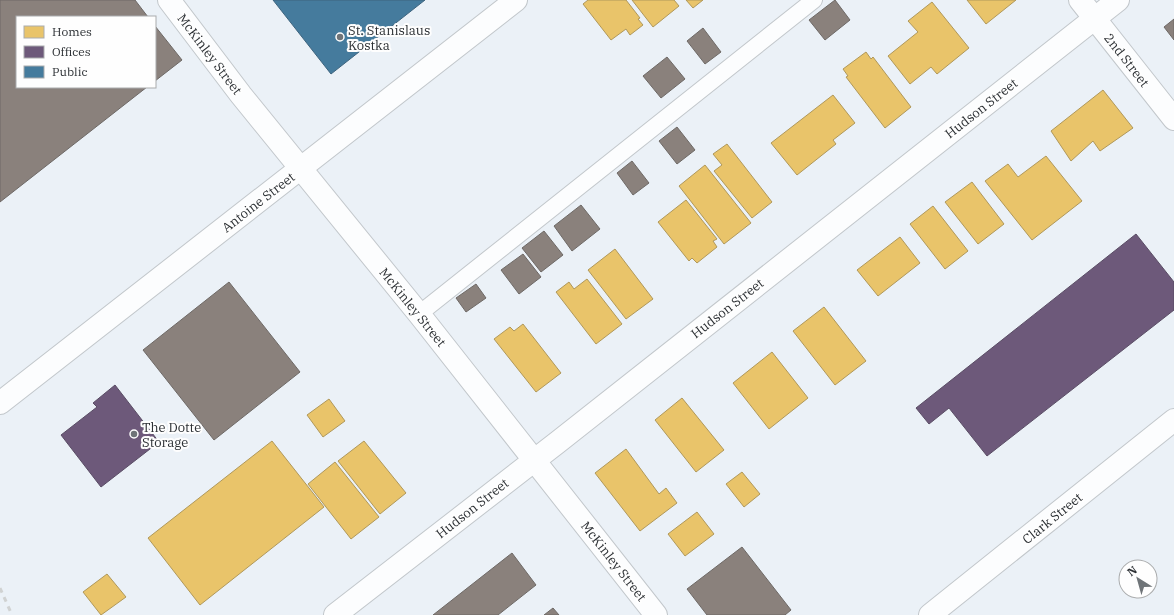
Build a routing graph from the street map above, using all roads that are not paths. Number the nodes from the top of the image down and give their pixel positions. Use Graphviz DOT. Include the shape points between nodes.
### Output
graph roads {
  1 [pos="169,0"];
  2 [pos="516,0"];
  3 [pos="814,0"];
  4 [pos="1080,0"];
  5 [pos="1118,0"];
  6 [pos="1094,19"];
  7 [pos="1174,119"];
  8 [pos="302,168"];
  9 [pos="420,314"];
  10 [pos="0,403"];
  11 [pos="1174,420"];
  12 [pos="534,460"];
  13 [pos="335,615"];
  14 [pos="656,615"];
  15 [pos="930,615"];
  1 -- 8 [label="street, McKinley Street" via="241,95"];
  2 -- 8 [label="street, Antoine Street"];
  3 -- 9 [label="lane"];
  4 -- 6 [label="street, 2nd Street"];
  5 -- 6 [label="street, Hudson Street"];
  6 -- 7 [label="street, 2nd Street"];
  6 -- 12 [label="street, Hudson Street"];
  8 -- 9 [label="street, McKinley Street"];
  8 -- 10 [label="street, Antoine Street"];
  9 -- 12 [label="street, McKinley Street"];
  11 -- 15 [label="street, Clark Street"];
  12 -- 13 [label="street, Hudson Street"];
  12 -- 14 [label="street, McKinley Street"];
}
